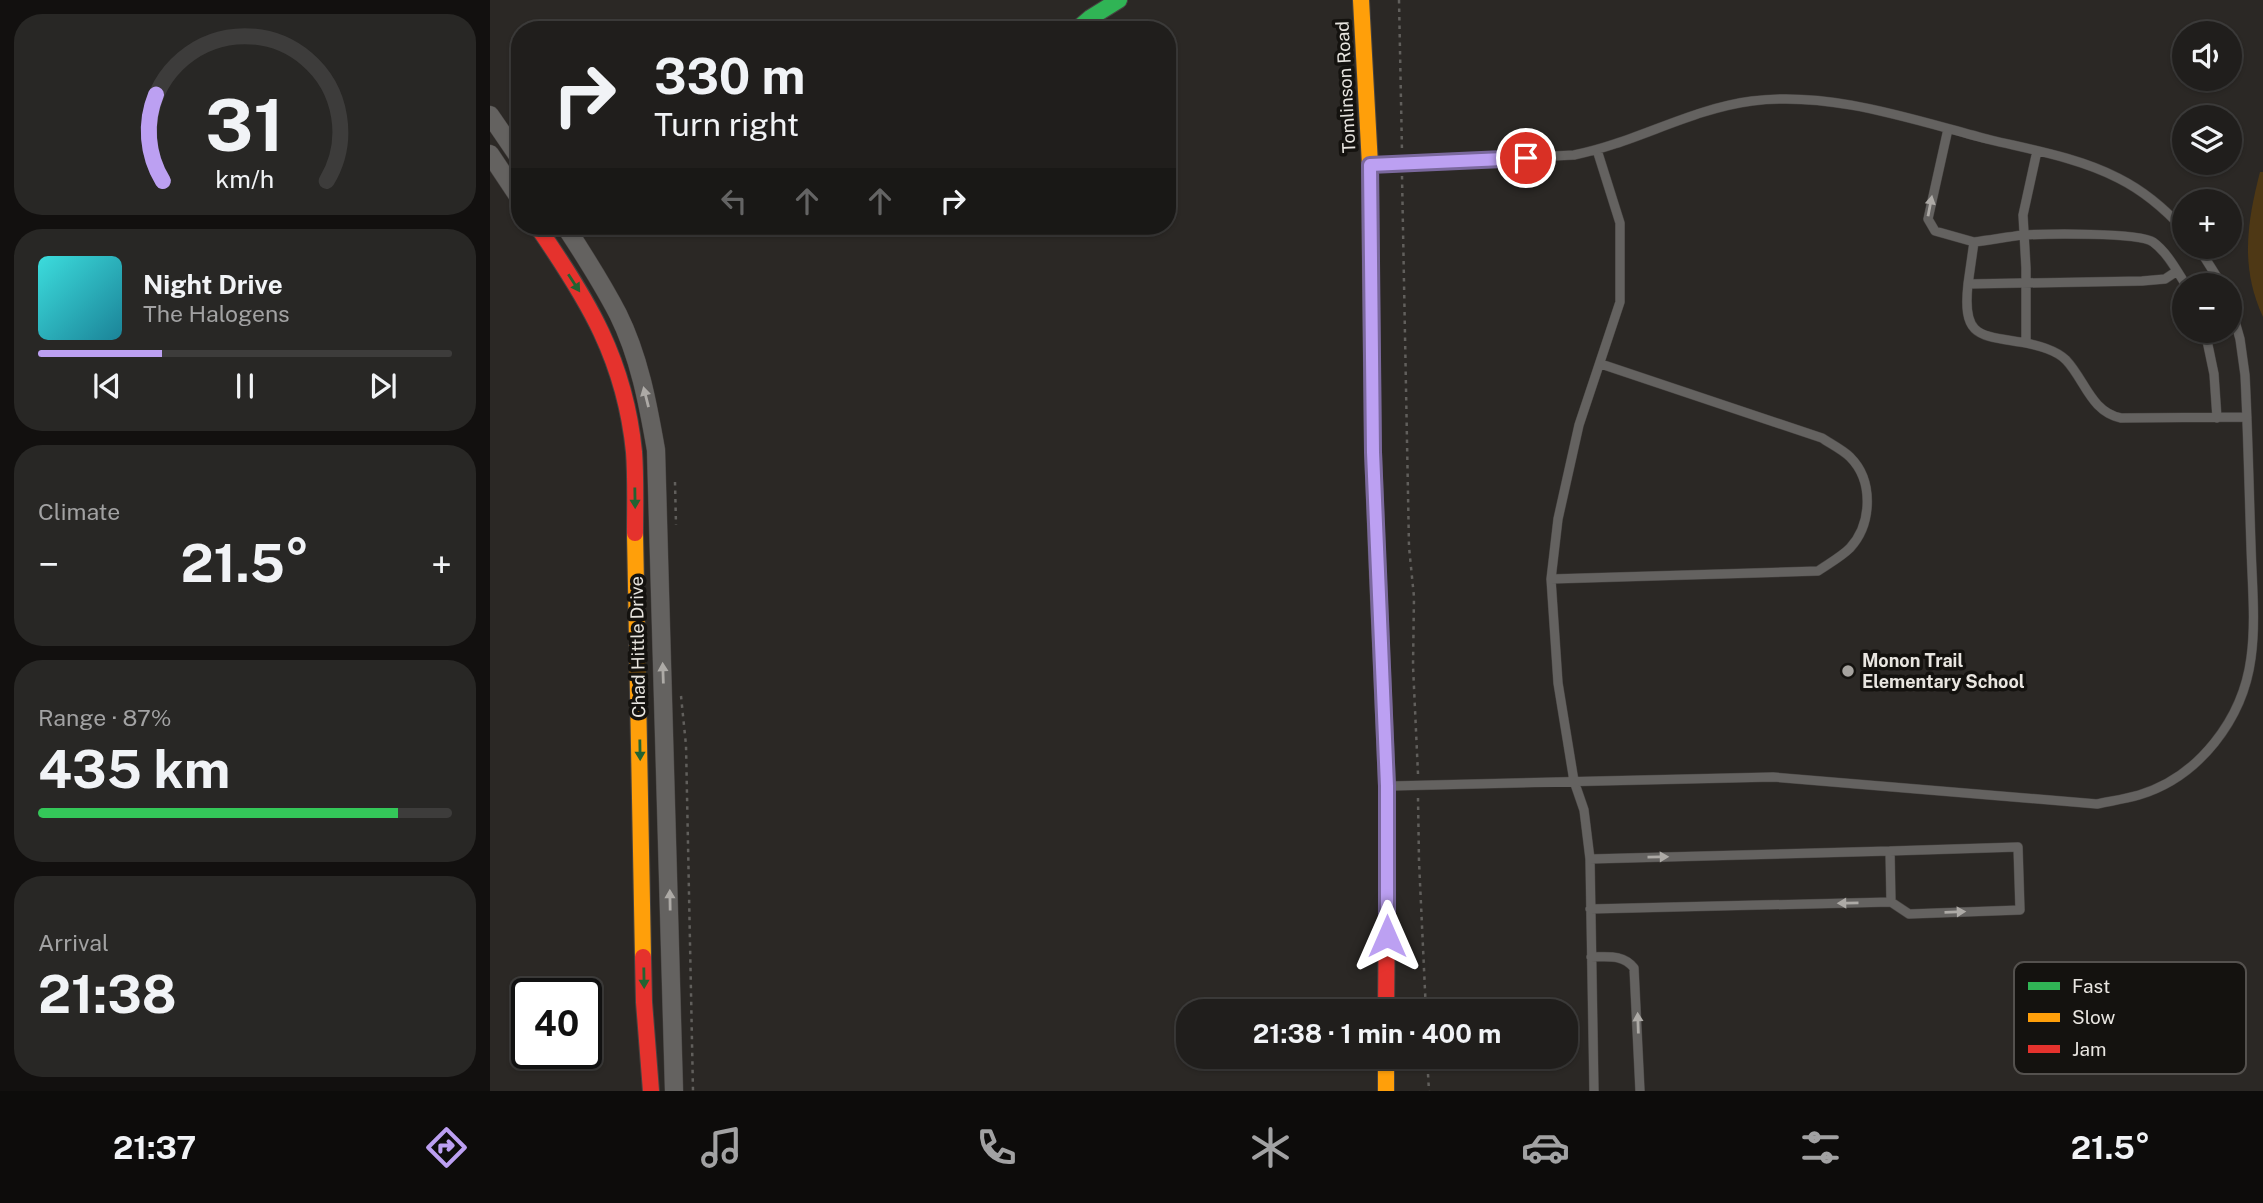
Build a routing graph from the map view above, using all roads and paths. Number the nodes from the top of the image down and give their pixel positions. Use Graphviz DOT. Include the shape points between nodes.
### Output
graph roads {
  1 [pos="1119,0"];
  2 [pos="1361,0"];
  3 [pos="1399,0"];
  4 [pos="1086,21"];
  5 [pos="490,115"];
  6 [pos="1948,129"];
  7 [pos="511,146"];
  8 [pos="1597,150"];
  9 [pos="2037,151"];
  10 [pos="490,154"];
  11 [pos="1402,164"];
  12 [pos="1370,165"];
  13 [pos="511,186"];
  14 [pos="2172,218"];
  15 [pos="543,235"];
  16 [pos="571,235"];
  17 [pos="2024,235"];
  18 [pos="1974,242"];
  19 [pos="2177,271"];
  20 [pos="2026,283"];
  21 [pos="1968,284"];
  22 [pos="2026,343"];
  23 [pos="2208,343"];
  24 [pos="2240,343"];
  25 [pos="1601,364"];
  26 [pos="2247,417"];
  27 [pos="2217,418"];
  28 [pos="1551,579"];
  29 [pos="1574,781"];
  30 [pos="1387,786"];
  31 [pos="1418,786"];
  32 [pos="1890,851"];
  33 [pos="1590,859"];
  34 [pos="688,881"];
  35 [pos="1891,902"];
  36 [pos="1590,909"];
  37 [pos="1591,957"];
  38 [pos="1386,999"];
  39 [pos="1425,999"];
  40 [pos="1386,1069"];
  41 [pos="1428,1069"];
  42 [pos="651,1091"];
  43 [pos="674,1091"];
  44 [pos="693,1091"];
  45 [pos="1386,1091"];
  46 [pos="1429,1091"];
  47 [pos="1594,1091"];
  48 [pos="1640,1091"];
  1 -- 4 [label="street"];
  2 -- 12 [label="street, Tomlinson Road"];
  3 -- 11 [label="path"];
  5 -- 7 [label="street"];
  6 -- 8 [label="lane" via="1851,105 1767,100 1710,110"];
  6 -- 9 [label="lane"];
  18 -- 6 [label="lane, one-way" via="1942,235 1928,219"];
  8 -- 11 [label="lane" via="1550,157"];
  8 -- 25 [label="lane" via="1620,223 1620,302"];
  9 -- 14 [label="lane" via="2117,177"];
  9 -- 17 [label="lane" via="2023,215"];
  10 -- 13 [label="street"];
  11 -- 12 [label="lane"];
  11 -- 31 [label="path"];
  12 -- 30 [label="street, Tomlinson Road" via="1373,452"];
  15 -- 42 [label="street, Chad Hittle Drive, one-way" via="589,305 602,334 629,415 634,453 644,1002"];
  43 -- 16 [label="street, Chad Hittle Drive, one-way" via="656,450 635,357 619,317"];
  17 -- 18 [label="lane"];
  17 -- 19 [label="lane" via="2151,240"];
  17 -- 20 [label="lane"];
  18 -- 21 [label="lane"];
  19 -- 20 [label="lane" via="2154,280"];
  20 -- 21 [label="lane"];
  20 -- 22 [label="lane"];
  21 -- 22 [label="lane" via="1966,303 1972,327 1982,336"];
  22 -- 27 [label="lane" via="2065,359 2108,415"];
  23 -- 27 [label="lane"];
  24 -- 26 [label="lane"];
  25 -- 28 [label="lane" via="1576,438 1558,519"];
  25 -- 28 [label="lane" via="1822,438 1850,457 1862,475 1867,494 1864,528 1849,549 1818,571"];
  26 -- 27 [label="lane"];
  26 -- 29 [label="lane" via="2253,634 2246,685 2234,714 2208,750 2157,788 2097,804 1773,778"];
  28 -- 29 [label="lane" via="1558,683"];
  29 -- 31 [label="lane"];
  29 -- 33 [label="lane" via="1584,810"];
  30 -- 31 [label="lane"];
  30 -- 38 [label="street, Tomlinson Road"];
  31 -- 39 [label="path"];
  33 -- 32 [label="lane, one-way"];
  32 -- 35 [label="lane"];
  35 -- 32 [label="lane, one-way" via="1909,914 2020,910 2018,846"];
  33 -- 36 [label="lane"];
  34 -- 44 [label="path"];
  35 -- 36 [label="lane, one-way"];
  36 -- 37 [label="lane"];
  37 -- 47 [label="lane"];
  48 -- 37 [label="lane, one-way" via="1634,968 1622,958"];
  40 -- 45 [label="street"];
  41 -- 46 [label="path"];
}
